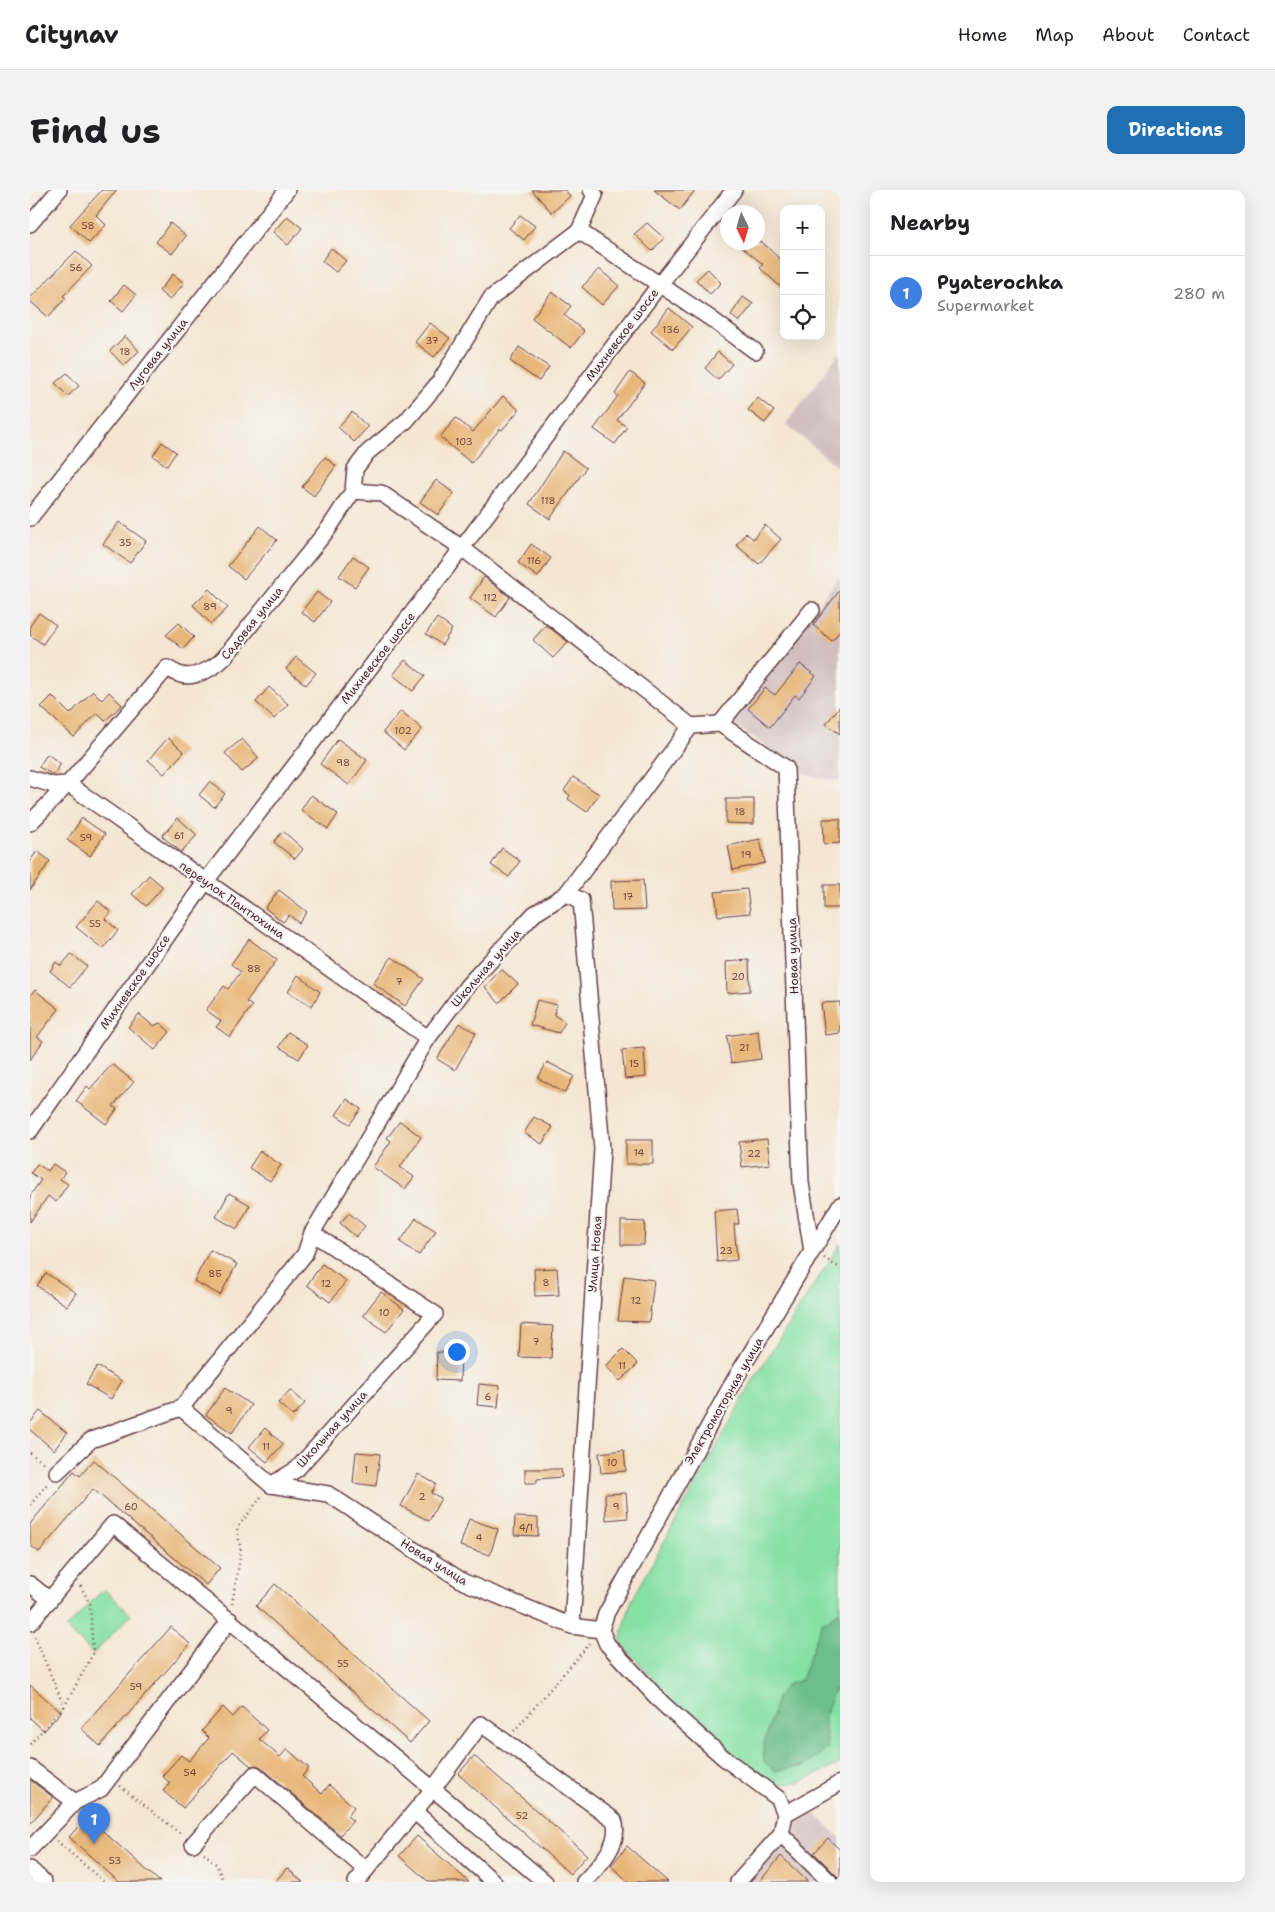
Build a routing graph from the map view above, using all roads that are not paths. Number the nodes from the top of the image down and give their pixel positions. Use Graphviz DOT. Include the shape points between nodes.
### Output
graph roads {
  1 [pos="59,190"];
  2 [pos="287,190"];
  3 [pos="734,190"];
  4 [pos="595,192"];
  5 [pos="30,224"];
  6 [pos="578,231"];
  7 [pos="660,284"];
  8 [pos="755,351"];
  9 [pos="353,491"];
  10 [pos="30,518"];
  11 [pos="462,548"];
  12 [pos="812,610"];
  13 [pos="720,724"];
  14 [pos="691,726"];
  15 [pos="30,778"];
  16 [pos="68,784"];
  17 [pos="30,823"];
  18 [pos="206,881"];
  19 [pos="566,894"];
  20 [pos="428,1038"];
  21 [pos="30,1131"];
  22 [pos="840,1206"];
  23 [pos="312,1234"];
  24 [pos="812,1251"];
  25 [pos="181,1408"];
  26 [pos="57,1472"];
  27 [pos="271,1484"];
  28 [pos="30,1584"];
  29 [pos="50,1600"];
  30 [pos="230,1620"];
  31 [pos="572,1626"];
  32 [pos="32,1628"];
  33 [pos="602,1630"];
  34 [pos="30,1768"];
  35 [pos="840,1783"];
  36 [pos="433,1789"];
  37 [pos="75,1802"];
  38 [pos="415,1812"];
  39 [pos="785,1814"];
  40 [pos="781,1834"];
  41 [pos="193,1844"];
  42 [pos="30,1849"];
  43 [pos="30,1869"];
  44 [pos="366,1870"];
  45 [pos="44,1882"];
  46 [pos="356,1882"];
  47 [pos="494,1882"];
  48 [pos="545,1882"];
  49 [pos="584,1882"];
  50 [pos="738,1882"];
  51 [pos="830,1882"];
  1 -- 5 [label="street"];
  2 -- 10 [label="street, Луговая улица"];
  3 -- 7 [label="street, Михневское шоссе"];
  4 -- 6 [label="street"];
  6 -- 7 [label="street"];
  6 -- 9 [label="street" via="491,298 440,381 406,421 368,452 355,469"];
  7 -- 8 [label="street"];
  7 -- 11 [label="street, Михневское шоссе"];
  9 -- 11 [label="street" via="381,493"];
  9 -- 16 [label="street, Садовая улица" via="329,528 224,658 214,668 201,673 182,676 167,668"];
  11 -- 14 [label="street"];
  11 -- 18 [label="street, Михневское шоссе"];
  12 -- 13 [label="street"];
  13 -- 14 [label="street"];
  13 -- 24 [label="street, Новая улица" via="786,768 801,1184"];
  14 -- 19 [label="street, Школьная улица"];
  15 -- 16 [label="street" via="53,785"];
  16 -- 17 [label="street, Садовая улица"];
  16 -- 18 [label="street, переулок Пантюхина"];
  18 -- 20 [label="street, переулок Пантюхина"];
  18 -- 21 [label="street, Михневское шоссе"];
  19 -- 20 [label="street, Школьная улица" via="534,914 468,985"];
  19 -- 31 [label="street, Улица Новая" via="581,900 602,1149"];
  20 -- 23 [label="street, Школьная улица"];
  22 -- 24 [label="street, Электромоторная улица"];
  23 -- 25 [label="street, Школьная улица" via="305,1254"];
  23 -- 27 [label="street, Школьная улица" via="435,1314 297,1469"];
  24 -- 33 [label="street, Электромоторная улица" via="732,1384 606,1614"];
  25 -- 26 [label="street" via="91,1440"];
  25 -- 27 [label="street"];
  27 -- 31 [label="street, Новая улица" via="328,1494 464,1582"];
  28 -- 29 [label="street"];
  29 -- 30 [label="street" via="113,1524"];
  29 -- 32 [label="street"];
  30 -- 36 [label="street"];
  30 -- 37 [label="street" via="101,1789"];
  31 -- 33 [label="street, Новая улица"];
  33 -- 39 [label="street" via="607,1644 663,1704 724,1758 779,1799"];
  34 -- 37 [label="street"];
  35 -- 39 [label="street"];
  36 -- 38 [label="street"];
  36 -- 48 [label="street"];
  36 -- 49 [label="street" via="481,1724 614,1820 616,1838"];
  37 -- 42 [label="street"];
  38 -- 44 [label="street"];
  38 -- 47 [label="street"];
  39 -- 40 [label="street"];
  40 -- 50 [label="street"];
  40 -- 51 [label="street"];
  41 -- 44 [label="street" via="254,1774"];
  43 -- 45 [label="street"];
  44 -- 46 [label="street"];
}
